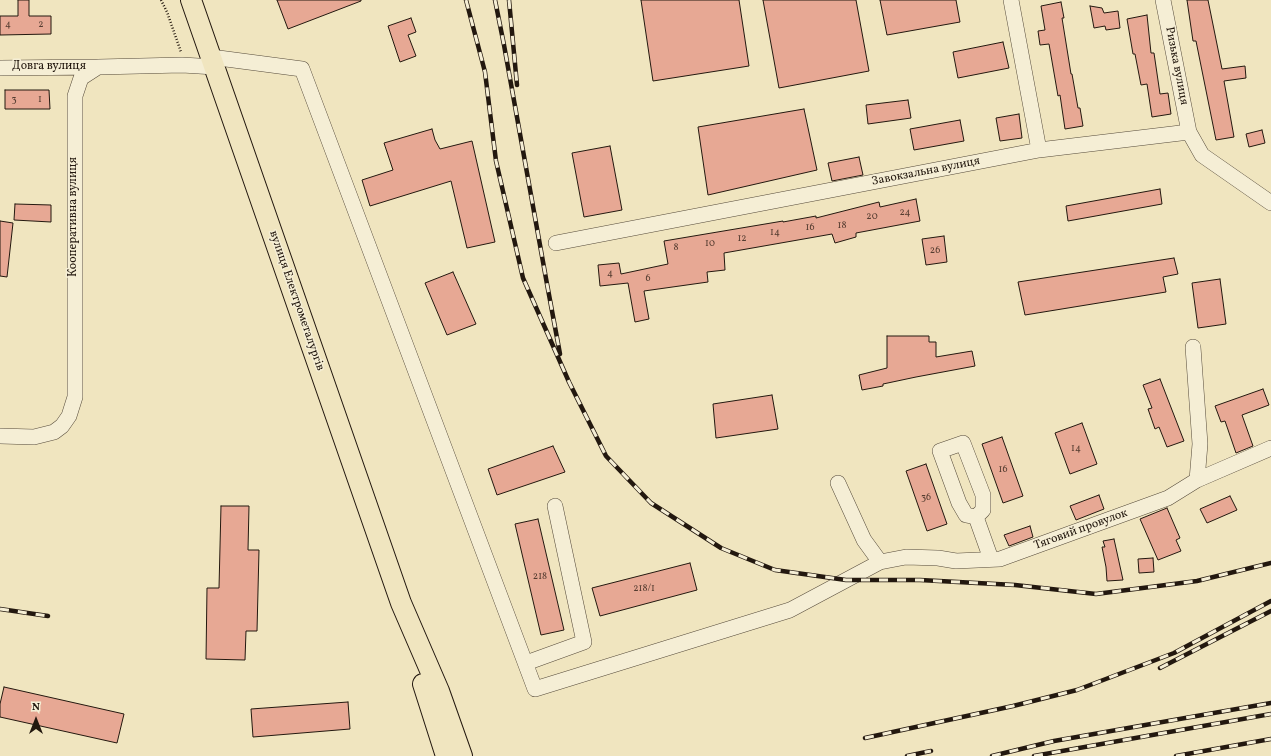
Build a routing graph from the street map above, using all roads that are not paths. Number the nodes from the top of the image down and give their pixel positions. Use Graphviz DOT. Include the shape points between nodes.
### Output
graph roads {
  1 [pos="191,0"];
  2 [pos="1011,0"];
  3 [pos="1163,0"];
  4 [pos="213,62"];
  5 [pos="98,67"];
  6 [pos="0,68"];
  7 [pos="1189,132"];
  8 [pos="1039,150"];
  9 [pos="1271,203"];
  10 [pos="556,243"];
  11 [pos="1193,347"];
  12 [pos="0,436"];
  13 [pos="1271,448"];
  14 [pos="1197,480"];
  15 [pos="838,483"];
  16 [pos="555,506"];
  17 [pos="976,517"];
  18 [pos="991,559"];
  19 [pos="880,562"];
  20 [pos="526,663"];
  21 [pos="442,722"];
  22 [pos="446,756"];
  23 [pos="462,756"];
  1 -- 4 [label="main road, вулиця Електрометалургів"];
  2 -- 8 [label="street"];
  3 -- 7 [label="street, Ризька вулиця"];
  4 -- 5 [label="street"];
  4 -- 20 [label="street" via="302,69"];
  4 -- 21 [label="main road, вулиця Електрометалургів"];
  5 -- 6 [label="street, Довга вулиця"];
  5 -- 12 [label="street, Кооперативна вулиця" via="81,78 75,96 75,397 69,416 54,432 34,437"];
  7 -- 8 [label="street, Завокзальна вулиця"];
  7 -- 9 [label="street" via="1202,155"];
  8 -- 10 [label="street, Завокзальна вулиця"];
  11 -- 14 [label="street" via="1200,444"];
  13 -- 14 [label="street, Тяговий провулок"];
  14 -- 18 [label="street, Тяговий провулок" via="1168,498 1000,559"];
  15 -- 19 [label="street" via="864,540"];
  16 -- 20 [label="street" via="584,642"];
  17 -- 18 [label="street"];
  18 -- 19 [label="street, Тяговий провулок" via="956,561 906,556"];
  19 -- 20 [label="street, Тяговий провулок" via="790,610 536,689"];
  21 -- 22 [label="main road"];
  21 -- 23 [label="main road"];
}
